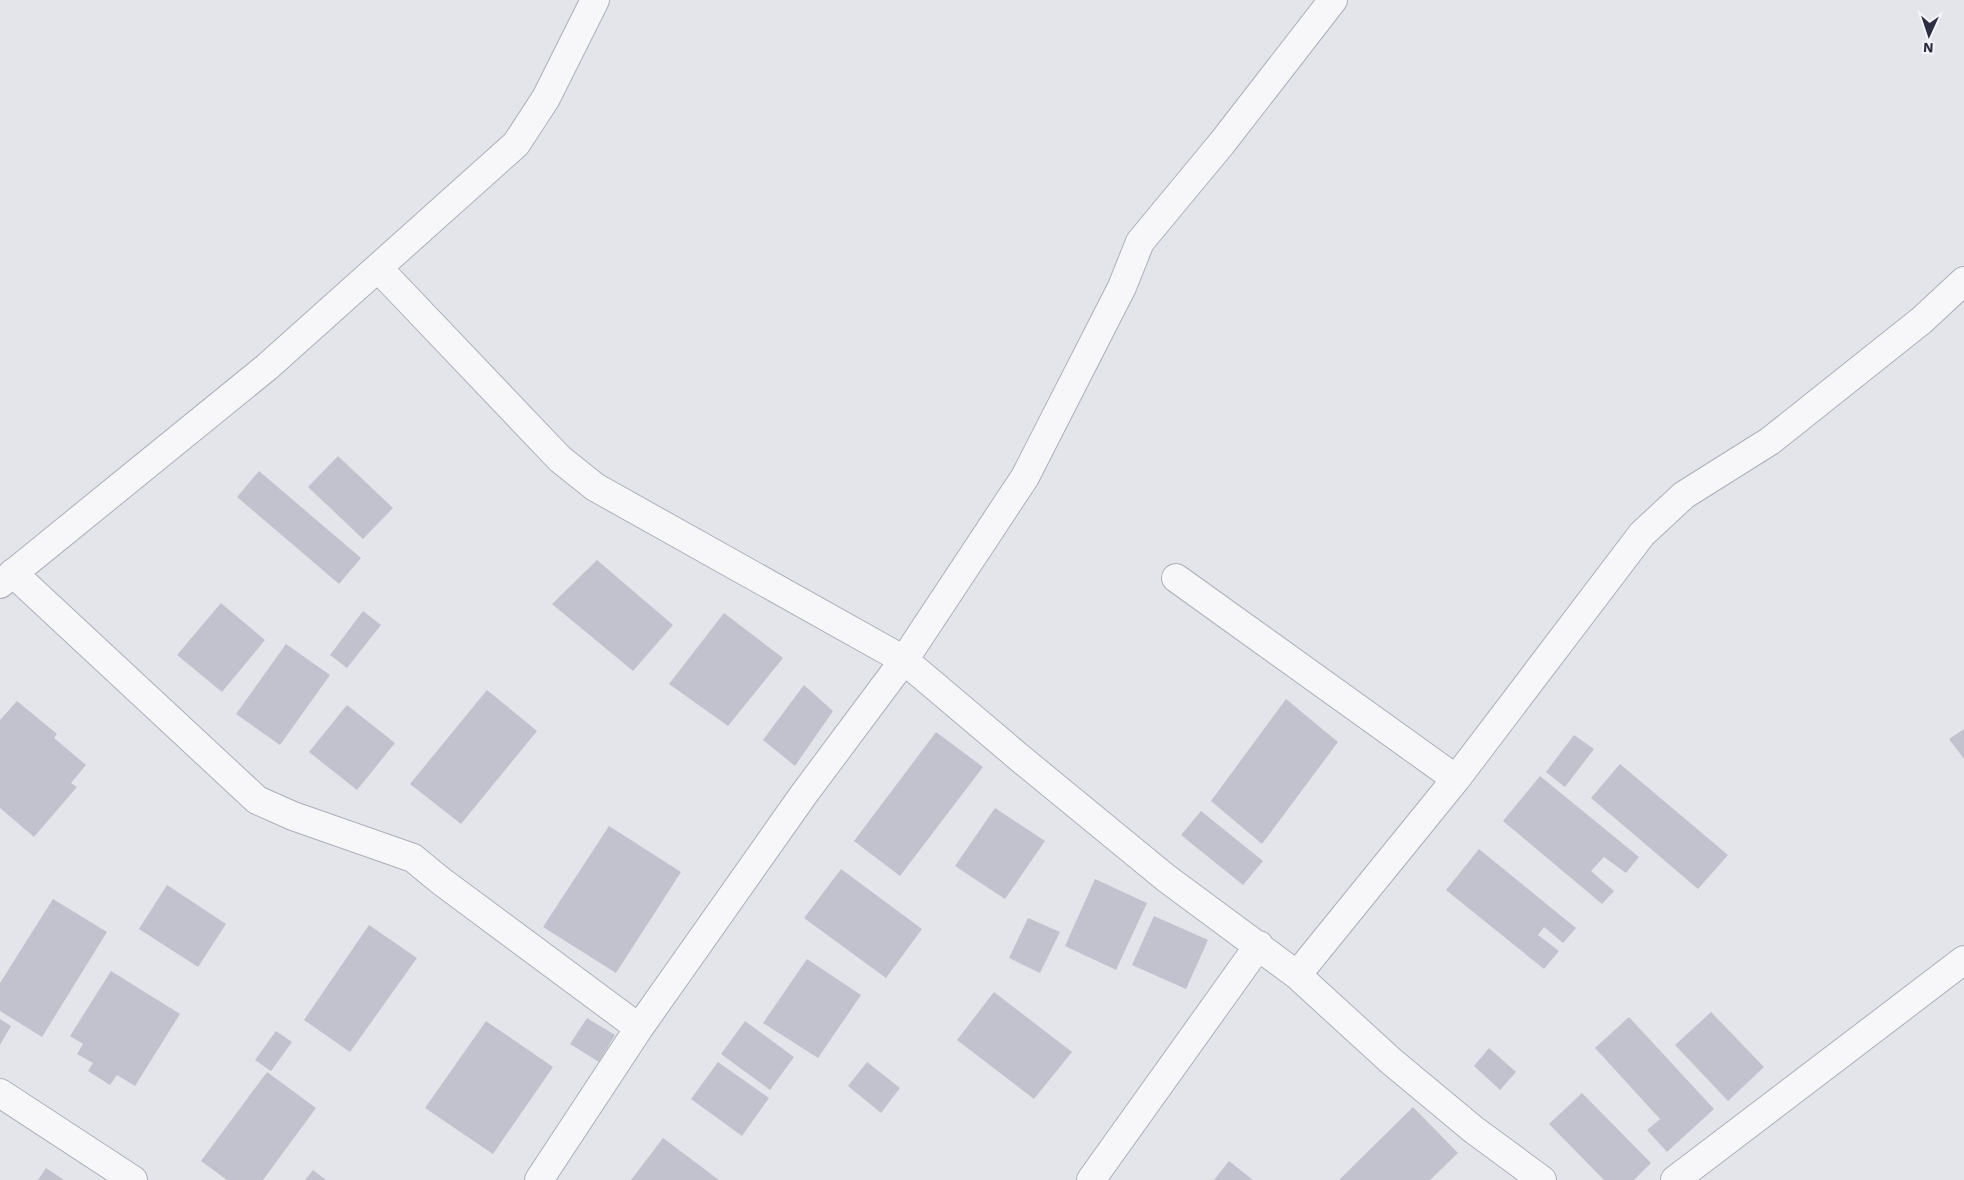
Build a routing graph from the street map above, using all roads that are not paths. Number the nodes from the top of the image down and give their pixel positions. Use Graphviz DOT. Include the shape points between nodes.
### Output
graph roads {
  1 [pos="595,0"];
  2 [pos="1333,0"];
  3 [pos="378,268"];
  4 [pos="1964,281"];
  5 [pos="7,578"];
  6 [pos="1176,578"];
  7 [pos="904,660"];
  8 [pos="1456,779"];
  9 [pos="1259,945"];
  10 [pos="1964,960"];
  11 [pos="1297,975"];
  12 [pos="639,1028"];
  13 [pos="0,1093"];
  14 [pos="133,1180"];
  15 [pos="539,1180"];
  16 [pos="1091,1180"];
  17 [pos="1542,1180"];
  18 [pos="1675,1180"];
  1 -- 3 [label="street" via="546,98 516,144"];
  2 -- 7 [label="street" via="1140,242 1122,287 1025,477"];
  3 -- 5 [label="street" via="267,367"];
  3 -- 7 [label="street" via="560,459 595,488"];
  4 -- 8 [label="street" via="1922,320 1770,441 1684,495 1642,534"];
  5 -- 12 [label="street" via="257,800 413,858"];
  6 -- 8 [label="street"];
  7 -- 9 [label="street" via="1166,878"];
  7 -- 12 [label="street" via="804,794"];
  8 -- 11 [label="street"];
  9 -- 11 [label="street"];
  9 -- 16 [label="street"];
  10 -- 18 [label="street"];
  11 -- 17 [label="street" via="1391,1062"];
  12 -- 15 [label="street"];
  13 -- 14 [label="street"];
}
